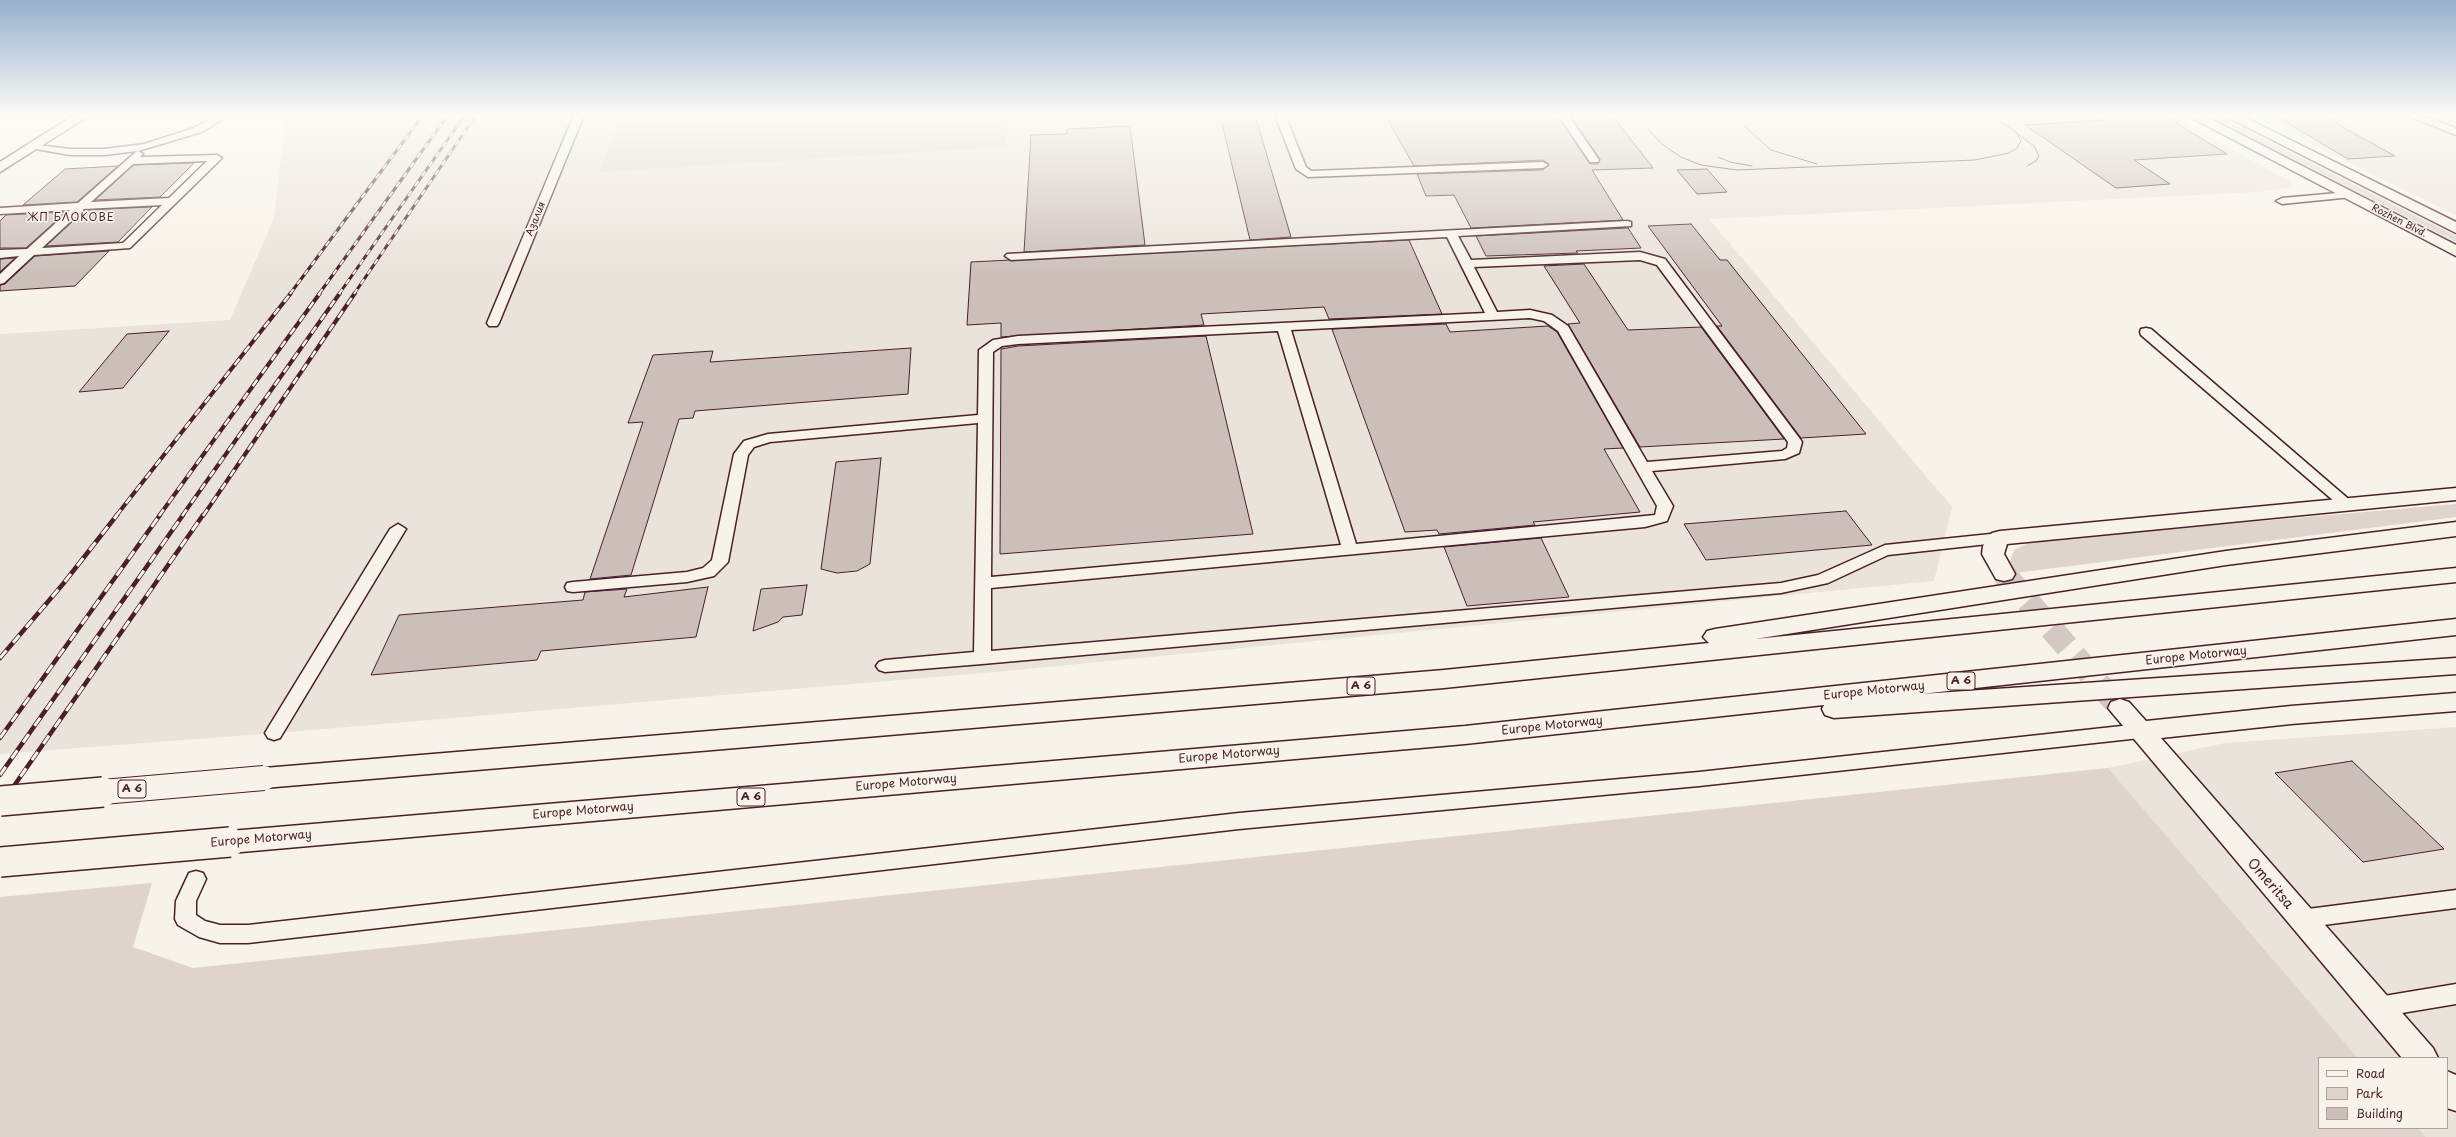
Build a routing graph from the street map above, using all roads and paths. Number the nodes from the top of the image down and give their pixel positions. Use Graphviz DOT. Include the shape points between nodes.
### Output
graph roads {
  1 [pos="122,168"];
  2 [pos="207,168"];
  3 [pos="557,168"];
  4 [pos="1301,168"];
  5 [pos="1474,168"];
  6 [pos="2296,168"];
  7 [pos="2336,168"];
  8 [pos="2348,195"];
  9 [pos="173,201"];
  10 [pos="2282,201"];
  11 [pos="80,206"];
  12 [pos="0,211"];
  13 [pos="1627,224"];
  14 [pos="2456,228"];
  15 [pos="1451,232"];
  16 [pos="2456,251"];
  17 [pos="29,252"];
  18 [pos="0,254"];
  19 [pos="1011,256"];
  20 [pos="1466,264"];
  21 [pos="0,280"];
  22 [pos="1492,316"];
  23 [pos="493,324"];
  24 [pos="1283,326"];
  25 [pos="2146,332"];
  26 [pos="986,418"];
  27 [pos="1643,467"];
  28 [pos="2456,494"];
  29 [pos="2347,505"];
  30 [pos="2456,528"];
  31 [pos="398,529"];
  32 [pos="2000,538"];
  33 [pos="1350,549"];
  34 [pos="2004,574"];
  35 [pos="2456,575"];
  36 [pos="984,583"];
  37 [pos="573,588"];
  38 [pos="2456,628"];
  39 [pos="982,658"];
  40 [pos="884,666"];
  41 [pos="2456,666"];
  42 [pos="1444,679"];
  43 [pos="2456,702"];
  44 [pos="2120,708"];
  45 [pos="2140,731"];
  46 [pos="274,733"];
  47 [pos="1465,735"];
  48 [pos="0,801"];
  49 [pos="0,862"];
  50 [pos="196,879"];
  51 [pos="2456,899"];
  52 [pos="2300,919"];
  53 [pos="2456,994"];
  54 [pos="2378,1007"];
  55 [pos="2421,1057"];
  56 [pos="2448,1087"];
  57 [pos="2456,1096"];
  1 -- 11 [label="lane"];
  2 -- 9 [label="lane"];
  3 -- 23 [label="lane, Азалия"];
  4 -- 5 [label="lane" via="1308,174 1319,175"];
  6 -- 8 [label="main road, Rozhen Blvd."];
  7 -- 14 [label="main road, Rozhen Blvd."];
  8 -- 10 [label="lane"];
  8 -- 16 [label="main road, Rozhen Blvd."];
  9 -- 11 [label="lane"];
  9 -- 17 [label="lane" via="126,246"];
  11 -- 12 [label="lane"];
  11 -- 17 [label="lane"];
  13 -- 15 [label="lane"];
  15 -- 19 [label="lane"];
  15 -- 20 [label="lane"];
  17 -- 18 [label="lane"];
  17 -- 21 [label="lane"];
  20 -- 22 [label="lane"];
  20 -- 27 [label="lane" via="1640,256 1661,262 1795,442 1794,450 1785,455"];
  22 -- 24 [label="lane"];
  22 -- 27 [label="lane" via="1530,314 1548,318 1563,329"];
  24 -- 26 [label="lane" via="998,343 986,350"];
  24 -- 33 [label="lane"];
  25 -- 29 [label="lane"];
  26 -- 36 [label="lane"];
  26 -- 37 [label="lane" via="768,438 749,444 741,454 720,562 708,572"];
  27 -- 33 [label="lane" via="1665,506 1662,518 1645,522"];
  28 -- 29 [label="main road"];
  29 -- 32 [label="main road"];
  30 -- 42 [label="main road" via="2226,558"];
  31 -- 46 [label="lane"];
  32 -- 34 [label="main road" via="1994,546 1993,554"];
  32 -- 39 [label="lane" via="1885,550 1822,578 1781,588"];
  33 -- 36 [label="lane"];
  35 -- 42 [label="main road, A 6"];
  36 -- 39 [label="lane"];
  38 -- 47 [label="main road, Europe Motorway / A 6"];
  39 -- 40 [label="lane"];
  41 -- 47 [label="main road"];
  42 -- 48 [label="main road, A 6, bridge"];
  43 -- 45 [label="main road" via="2291,715"];
  44 -- 45 [label="main road, Omeritsa"];
  45 -- 50 [label="lane" via="1700,779 1239,821 248,934 220,934 199,928 185,919 186,901"];
  45 -- 52 [label="main road, Omeritsa"];
  47 -- 49 [label="main road, Europe Motorway / A 6, bridge"];
  51 -- 52 [label="lane"];
  52 -- 54 [label="main road, Omeritsa"];
  53 -- 54 [label="lane"];
  54 -- 55 [label="main road, Omeritsa"];
  56 -- 57 [label="main road"];
}
